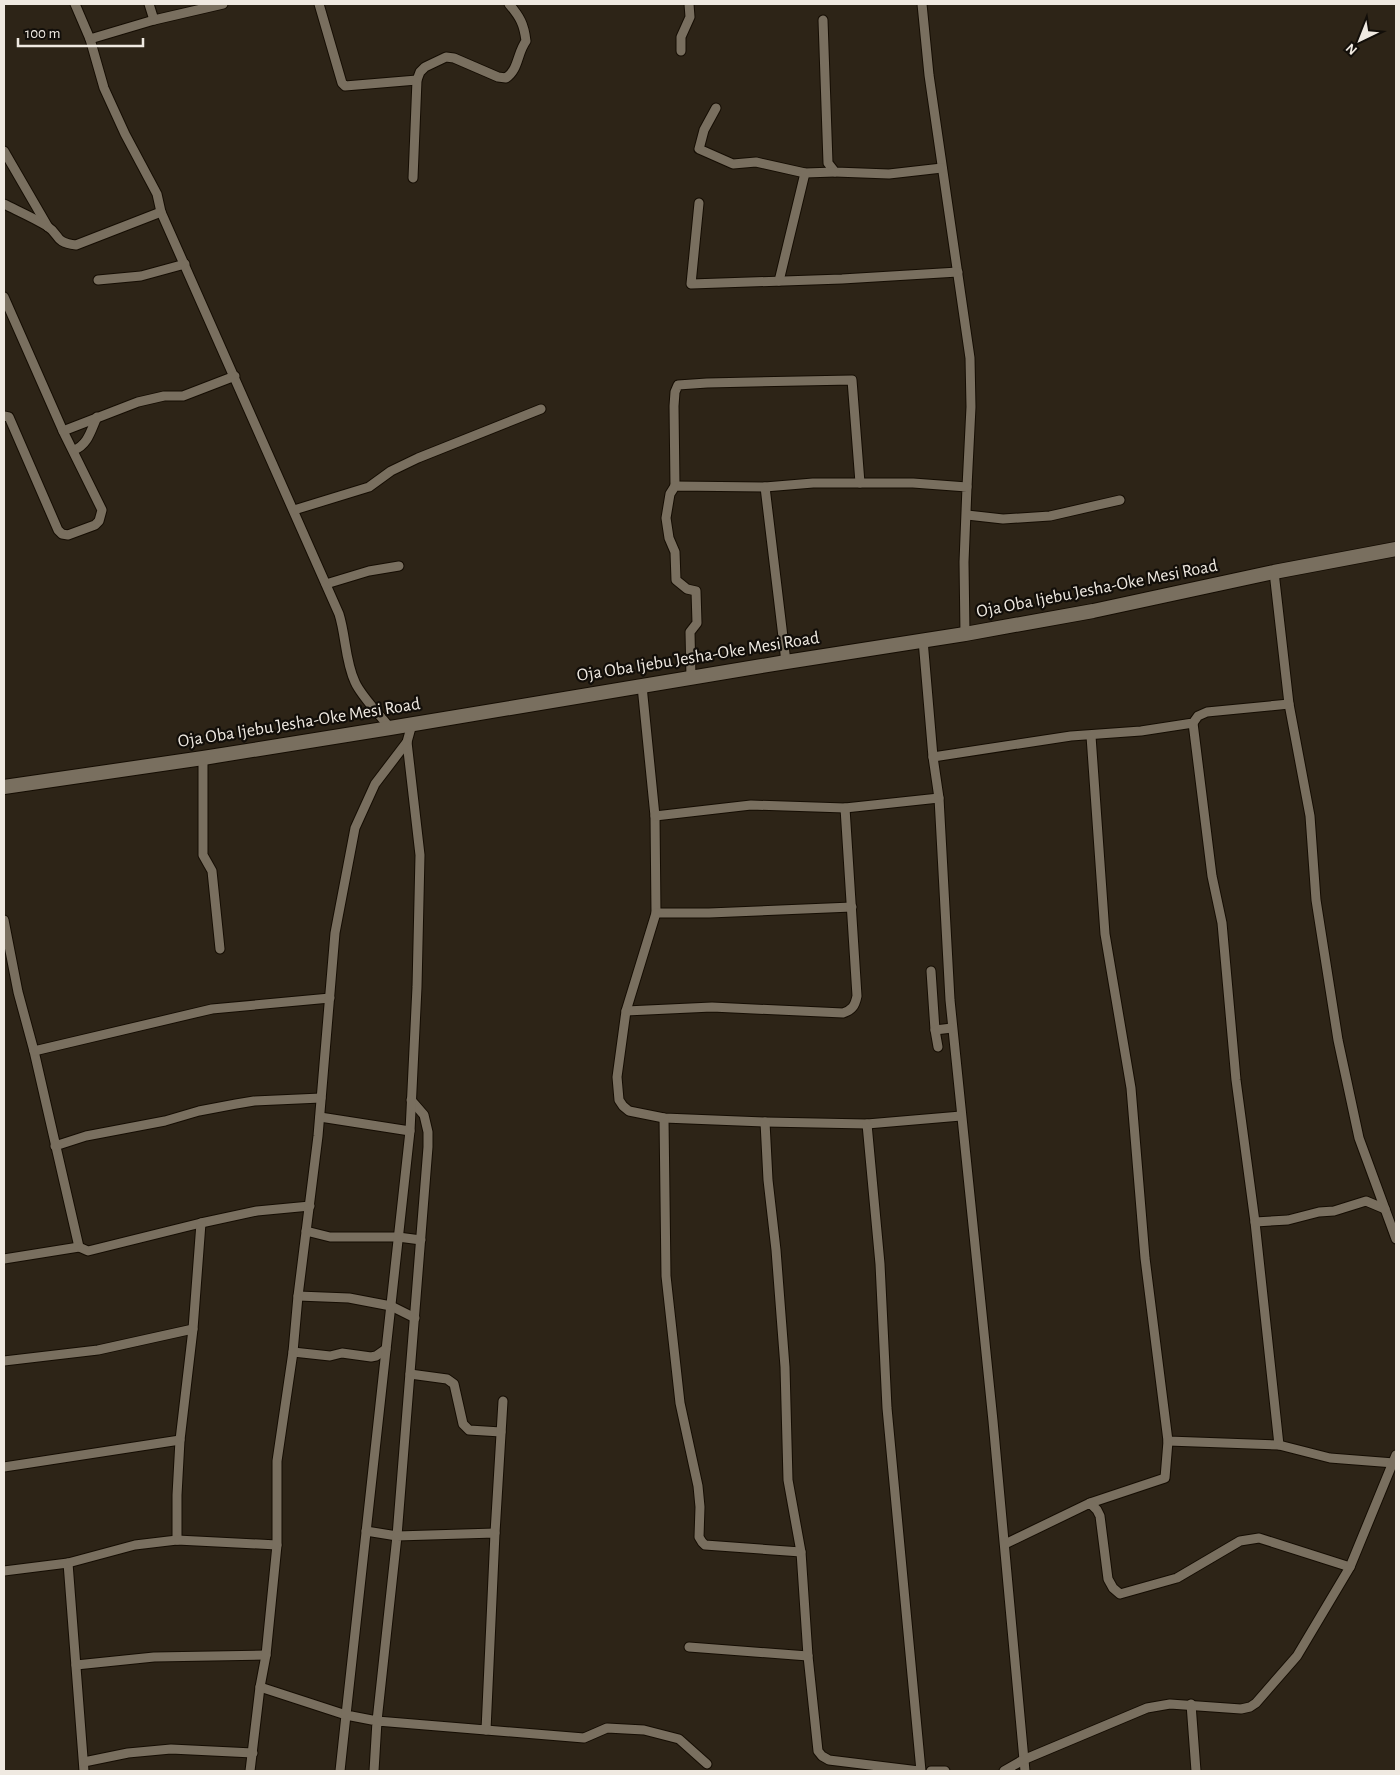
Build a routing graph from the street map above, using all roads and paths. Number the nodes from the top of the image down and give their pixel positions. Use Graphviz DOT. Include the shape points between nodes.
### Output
graph roads {
  1 [pos="75,4"];
  2 [pos="149,4"];
  3 [pos="223,4"];
  4 [pos="319,4"];
  5 [pos="509,4"];
  6 [pos="689,4"];
  7 [pos="922,4"];
  8 [pos="154,20"];
  9 [pos="823,20"];
  10 [pos="90,40"];
  11 [pos="681,51"];
  12 [pos="418,80"];
  13 [pos="716,108"];
  14 [pos="4,151"];
  15 [pos="942,168"];
  16 [pos="805,172"];
  17 [pos="835,172"];
  18 [pos="413,178"];
  19 [pos="700,203"];
  20 [pos="4,204"];
  21 [pos="162,212"];
  22 [pos="49,227"];
  23 [pos="185,264"];
  24 [pos="958,272"];
  25 [pos="98,280"];
  26 [pos="779,281"];
  27 [pos="4,297"];
  28 [pos="235,376"];
  29 [pos="541,409"];
  30 [pos="4,416"];
  31 [pos="97,417"];
  32 [pos="63,431"];
  33 [pos="74,450"];
  34 [pos="860,483"];
  35 [pos="675,486"];
  36 [pos="967,486"];
  37 [pos="765,487"];
  38 [pos="1120,500"];
  39 [pos="294,510"];
  40 [pos="967,514"];
  41 [pos="1396,549"];
  42 [pos="399,566"];
  43 [pos="1274,572"];
  44 [pos="326,584"];
  45 [pos="965,634"];
  46 [pos="923,640"];
  47 [pos="786,662"];
  48 [pos="691,678"];
  49 [pos="642,686"];
  50 [pos="1289,704"];
  51 [pos="1193,723"];
  52 [pos="412,724"];
  53 [pos="390,728"];
  54 [pos="1091,736"];
  55 [pos="408,742"];
  56 [pos="933,757"];
  57 [pos="203,758"];
  58 [pos="4,787"];
  59 [pos="939,798"];
  60 [pos="845,808"];
  61 [pos="654,816"];
  62 [pos="852,907"];
  63 [pos="656,913"];
  64 [pos="4,920"];
  65 [pos="5,931"];
  66 [pos="220,949"];
  67 [pos="931,971"];
  68 [pos="330,998"];
  69 [pos="626,1011"];
  70 [pos="952,1028"];
  71 [pos="935,1030"];
  72 [pos="938,1047"];
  73 [pos="34,1051"];
  74 [pos="322,1098"];
  75 [pos="411,1100"];
  76 [pos="961,1116"];
  77 [pos="320,1117"];
  78 [pos="664,1118"];
  79 [pos="765,1122"];
  80 [pos="867,1124"];
  81 [pos="410,1131"];
  82 [pos="54,1146"];
  83 [pos="310,1206"];
  84 [pos="1385,1209"];
  85 [pos="201,1222"];
  86 [pos="1255,1222"];
  87 [pos="306,1231"];
  88 [pos="398,1237"];
  89 [pos="1396,1239"];
  90 [pos="421,1240"];
  91 [pos="79,1247"];
  92 [pos="4,1259"];
  93 [pos="298,1296"];
  94 [pos="391,1306"];
  95 [pos="415,1318"];
  96 [pos="193,1329"];
  97 [pos="386,1348"];
  98 [pos="293,1352"];
  99 [pos="4,1361"];
  100 [pos="410,1374"];
  101 [pos="504,1401"];
  102 [pos="501,1432"];
  103 [pos="180,1440"];
  104 [pos="1168,1441"];
  105 [pos="1279,1445"];
  106 [pos="1395,1459"];
  107 [pos="4,1467"];
  108 [pos="1090,1503"];
  109 [pos="366,1531"];
  110 [pos="495,1533"];
  111 [pos="397,1536"];
  112 [pos="177,1540"];
  113 [pos="1005,1544"];
  114 [pos="277,1545"];
  115 [pos="801,1552"];
  116 [pos="68,1563"];
  117 [pos="1350,1567"];
  118 [pos="4,1571"];
  119 [pos="689,1646"];
  120 [pos="266,1655"];
  121 [pos="808,1656"];
  122 [pos="76,1664"];
  123 [pos="260,1687"];
  124 [pos="1191,1704"];
  125 [pos="346,1715"];
  126 [pos="377,1721"];
  127 [pos="486,1730"];
  128 [pos="253,1753"];
  129 [pos="1023,1760"];
  130 [pos="707,1764"];
  131 [pos="84,1767"];
  132 [pos="250,1771"];
  133 [pos="340,1771"];
  134 [pos="374,1771"];
  135 [pos="920,1771"];
  136 [pos="931,1771"];
  137 [pos="945,1771"];
  138 [pos="1004,1771"];
  139 [pos="1025,1771"];
  140 [pos="1196,1771"];
  1 -- 10 [label="street"];
  2 -- 8 [label="street"];
  3 -- 8 [label="street"];
  4 -- 12 [label="street" via="345,86"];
  5 -- 12 [label="street" via="525,29 526,41 511,74 506,78 498,77 446,57 425,67"];
  6 -- 11 [label="street" via="690,17 681,37"];
  7 -- 15 [label="street"];
  8 -- 10 [label="street"];
  9 -- 17 [label="street" via="828,163"];
  10 -- 21 [label="street" via="104,88 157,194"];
  12 -- 18 [label="street"];
  13 -- 16 [label="street" via="704,130 699,149 733,164 756,162"];
  14 -- 22 [label="street"];
  15 -- 17 [label="street" via="889,174"];
  15 -- 24 [label="street"];
  16 -- 17 [label="street"];
  16 -- 26 [label="street"];
  19 -- 26 [label="street" via="691,284"];
  20 -- 22 [label="street"];
  21 -- 22 [label="street" via="76,245 58,240"];
  21 -- 23 [label="street"];
  23 -- 25 [label="street" via="140,276"];
  23 -- 28 [label="street"];
  24 -- 26 [label="street"];
  24 -- 36 [label="street" via="970,358"];
  27 -- 32 [label="street"];
  28 -- 31 [label="street" via="183,396 164,396 138,402"];
  28 -- 39 [label="street"];
  29 -- 39 [label="street" via="418,458 391,471 369,487"];
  30 -- 33 [label="street" via="9,417 58,530 68,535 95,525 102,510"];
  31 -- 32 [label="street"];
  31 -- 33 [label="street" via="87,439"];
  32 -- 33 [label="street"];
  34 -- 35 [label="street" via="852,380 678,386 674,406"];
  34 -- 36 [label="street"];
  34 -- 37 [label="street"];
  35 -- 37 [label="street"];
  35 -- 48 [label="street" via="670,494 666,518 675,552 676,580 696,592 697,623 690,632"];
  36 -- 40 [label="street"];
  37 -- 47 [label="street"];
  38 -- 40 [label="street" via="1050,516 1003,519"];
  39 -- 44 [label="street"];
  40 -- 45 [label="street"];
  41 -- 43 [label="main road, Oja Oba Ijebu Jesha-Oke Mesi Road"];
  42 -- 44 [label="street"];
  43 -- 45 [label="main road, Oja Oba Ijebu Jesha-Oke Mesi Road"];
  43 -- 50 [label="street"];
  44 -- 53 [label="street" via="343,626 355,683"];
  45 -- 46 [label="main road, Oja Oba Ijebu Jesha-Oke Mesi Road"];
  46 -- 47 [label="main road, Oja Oba Ijebu Jesha-Oke Mesi Road"];
  46 -- 56 [label="street"];
  47 -- 48 [label="main road, Oja Oba Ijebu Jesha-Oke Mesi Road"];
  48 -- 49 [label="main road, Oja Oba Ijebu Jesha-Oke Mesi Road"];
  49 -- 52 [label="main road, Oja Oba Ijebu Jesha-Oke Mesi Road"];
  49 -- 61 [label="street"];
  50 -- 51 [label="street" via="1207,712"];
  50 -- 84 [label="street" via="1310,816 1316,900 1338,1040 1359,1138"];
  51 -- 54 [label="street"];
  51 -- 86 [label="street" via="1212,876 1222,923 1236,1080"];
  52 -- 53 [label="main road, Oja Oba Ijebu Jesha-Oke Mesi Road"];
  52 -- 55 [label="street"];
  53 -- 57 [label="main road, Oja Oba Ijebu Jesha-Oke Mesi Road"];
  54 -- 56 [label="street"];
  54 -- 104 [label="street" via="1105,934 1131,1088 1145,1258"];
  55 -- 68 [label="street" via="375,784 355,828 335,933"];
  55 -- 75 [label="street" via="420,855"];
  56 -- 59 [label="street"];
  57 -- 58 [label="main road, Oja Oba Ijebu Jesha-Oke Mesi Road"];
  57 -- 66 [label="street" via="204,856 212,871"];
  59 -- 60 [label="street"];
  59 -- 70 [label="street"];
  60 -- 61 [label="street" via="751,805"];
  60 -- 62 [label="street"];
  61 -- 63 [label="street"];
  62 -- 63 [label="street"];
  62 -- 69 [label="street" via="857,996 850,1011 712,1007"];
  63 -- 69 [label="street"];
  64 -- 65 [label="street"];
  65 -- 73 [label="street"];
  67 -- 71 [label="street"];
  68 -- 73 [label="street" via="212,1009"];
  68 -- 74 [label="street"];
  69 -- 78 [label="street" via="617,1077 619,1100 628,1111"];
  70 -- 71 [label="street"];
  70 -- 76 [label="street"];
  71 -- 72 [label="street"];
  73 -- 82 [label="street"];
  74 -- 77 [label="street"];
  74 -- 82 [label="street" via="254,1101 86,1136"];
  75 -- 81 [label="street"];
  75 -- 90 [label="street" via="424,1115 428,1132"];
  76 -- 80 [label="street"];
  76 -- 113 [label="street"];
  77 -- 81 [label="street"];
  77 -- 83 [label="street"];
  78 -- 79 [label="street"];
  78 -- 115 [label="street" via="666,1276 680,1403 698,1486 699,1537 705,1545"];
  79 -- 80 [label="street"];
  79 -- 115 [label="street" via="785,1367 788,1480"];
  80 -- 135 [label="street" via="880,1264 887,1408"];
  81 -- 88 [label="street"];
  82 -- 91 [label="street"];
  83 -- 85 [label="street" via="257,1211"];
  83 -- 87 [label="street"];
  84 -- 86 [label="street" via="1366,1201 1288,1220"];
  84 -- 89 [label="street"];
  85 -- 91 [label="street" via="88,1251"];
  85 -- 96 [label="street"];
  86 -- 105 [label="street"];
  87 -- 88 [label="street" via="330,1237"];
  87 -- 93 [label="street"];
  88 -- 90 [label="street"];
  88 -- 94 [label="street"];
  90 -- 95 [label="street"];
  91 -- 92 [label="street"];
  93 -- 94 [label="street" via="349,1298"];
  93 -- 98 [label="street"];
  94 -- 95 [label="street"];
  94 -- 97 [label="street"];
  95 -- 100 [label="street"];
  96 -- 99 [label="street" via="98,1350"];
  96 -- 103 [label="street"];
  97 -- 98 [label="street" via="371,1357"];
  97 -- 109 [label="street"];
  98 -- 114 [label="street" via="277,1462"];
  100 -- 102 [label="street" via="446,1379 454,1384 463,1424 469,1430"];
  100 -- 111 [label="street"];
  101 -- 102 [label="street"];
  102 -- 110 [label="street"];
  103 -- 107 [label="street"];
  103 -- 112 [label="street"];
  104 -- 105 [label="street"];
  104 -- 108 [label="street" via="1165,1478"];
  105 -- 106 [label="street" via="1330,1458"];
  106 -- 117 [label="street"];
  108 -- 113 [label="street"];
  108 -- 117 [label="street" via="1100,1516 1108,1578 1120,1594 1177,1578 1240,1541 1259,1538"];
  109 -- 111 [label="street"];
  109 -- 125 [label="street"];
  110 -- 111 [label="street"];
  110 -- 127 [label="street"];
  111 -- 126 [label="street"];
  112 -- 114 [label="street"];
  112 -- 116 [label="street" via="135,1545"];
  113 -- 129 [label="street"];
  114 -- 120 [label="street"];
  115 -- 121 [label="street"];
  116 -- 118 [label="street"];
  116 -- 122 [label="street"];
  117 -- 124 [label="street" via="1297,1656 1256,1703 1242,1708"];
  119 -- 121 [label="street"];
  120 -- 122 [label="street" via="154,1657"];
  120 -- 123 [label="street"];
  121 -- 135 [label="street" via="818,1751 822,1756 828,1760"];
  122 -- 131 [label="street"];
  123 -- 125 [label="street"];
  123 -- 128 [label="street"];
  124 -- 129 [label="street" via="1147,1708"];
  124 -- 140 [label="street"];
  125 -- 126 [label="street"];
  125 -- 133 [label="street"];
  126 -- 127 [label="street"];
  126 -- 134 [label="street"];
  127 -- 130 [label="street" via="584,1738 607,1728 644,1730 679,1739"];
  128 -- 131 [label="street" via="171,1749 128,1753"];
  128 -- 132 [label="street"];
  129 -- 138 [label="street"];
  129 -- 139 [label="street"];
  136 -- 137 [label="street"];
}
